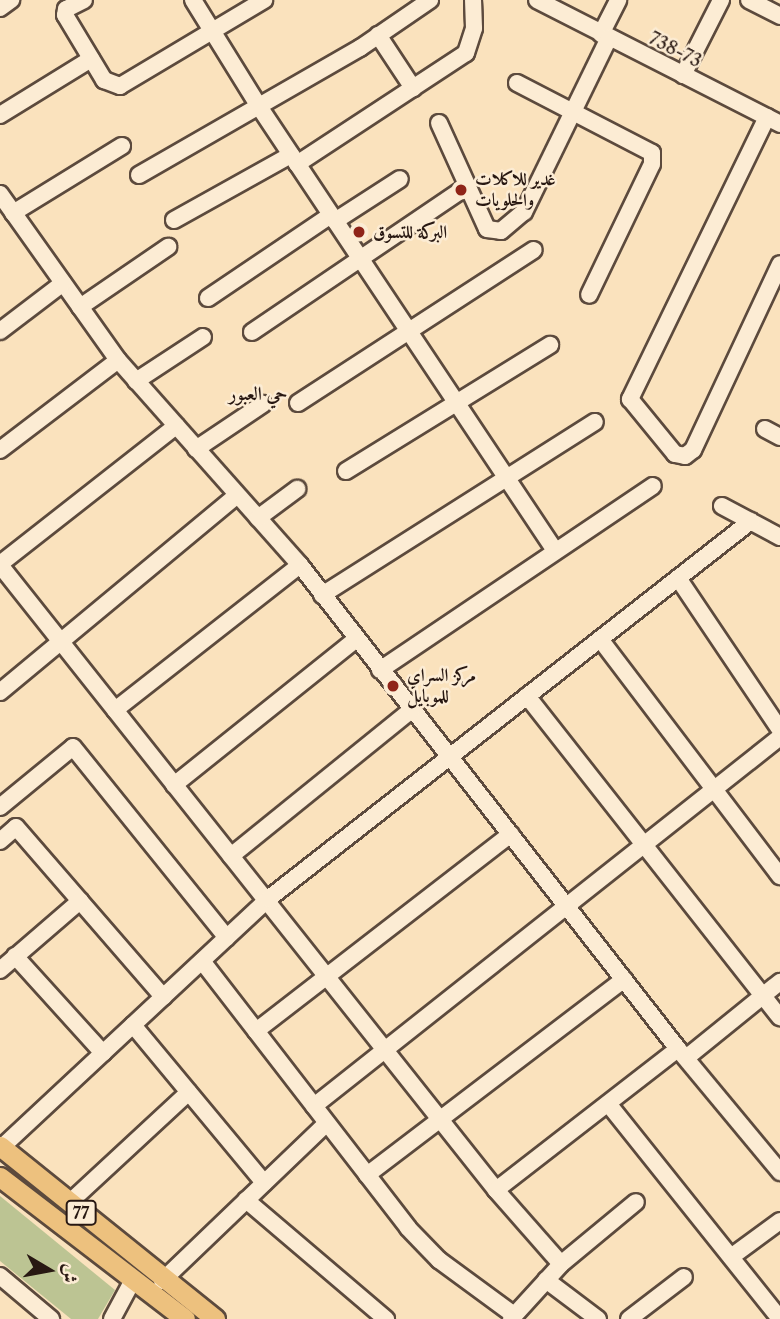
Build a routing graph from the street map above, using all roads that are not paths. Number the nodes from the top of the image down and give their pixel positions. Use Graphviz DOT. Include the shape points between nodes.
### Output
graph roads {
  1 [pos="11,0"];
  2 [pos="84,0"];
  3 [pos="193,0"];
  4 [pos="264,0"];
  5 [pos="430,0"];
  6 [pos="473,0"];
  7 [pos="537,0"];
  8 [pos="618,0"];
  9 [pos="721,0"];
  10 [pos="749,0"];
  11 [pos="555,5"];
  12 [pos="0,8"];
  13 [pos="780,16"];
  14 [pos="211,29"];
  15 [pos="378,35"];
  16 [pos="605,36"];
  17 [pos="91,58"];
  18 [pos="683,75"];
  19 [pos="517,83"];
  20 [pos="413,88"];
  21 [pos="260,108"];
  22 [pos="575,110"];
  23 [pos="0,115"];
  24 [pos="773,121"];
  25 [pos="439,123"];
  26 [pos="122,146"];
  27 [pos="294,160"];
  28 [pos="139,175"];
  29 [pos="400,179"];
  30 [pos="468,186"];
  31 [pos="0,194"];
  32 [pos="13,213"];
  33 [pos="333,218"];
  34 [pos="174,220"];
  35 [pos="168,247"];
  36 [pos="534,250"];
  37 [pos="360,259"];
  38 [pos="780,264"];
  39 [pos="63,283"];
  40 [pos="589,295"];
  41 [pos="208,298"];
  42 [pos="80,307"];
  43 [pos="0,331"];
  44 [pos="252,332"];
  45 [pos="410,333"];
  46 [pos="202,337"];
  47 [pos="550,345"];
  48 [pos="118,360"];
  49 [pos="136,381"];
  50 [pos="457,402"];
  51 [pos="298,403"];
  52 [pos="263,404"];
  53 [pos="595,422"];
  54 [pos="176,426"];
  55 [pos="765,429"];
  56 [pos="780,437"];
  57 [pos="196,449"];
  58 [pos="0,450"];
  59 [pos="346,471"];
  60 [pos="506,476"];
  61 [pos="653,486"];
  62 [pos="297,489"];
  63 [pos="237,495"];
  64 [pos="722,506"];
  65 [pos="258,518"];
  66 [pos="751,521"];
  67 [pos="780,537"];
  68 [pos="554,549"];
  69 [pos="0,565"];
  70 [pos="300,565"];
  71 [pos="678,578"];
  72 [pos="322,595"];
  73 [pos="600,639"];
  74 [pos="60,640"];
  75 [pos="355,640"];
  76 [pos="380,670"];
  77 [pos="0,692"];
  78 [pos="527,696"];
  79 [pos="115,710"];
  80 [pos="411,710"];
  81 [pos="780,730"];
  82 [pos="780,737"];
  83 [pos="449,757"];
  84 [pos="174,785"];
  85 [pos="712,792"];
  86 [pos="0,807"];
  87 [pos="510,834"];
  88 [pos="0,841"];
  89 [pos="644,846"];
  90 [pos="231,856"];
  91 [pos="780,876"];
  92 [pos="268,899"];
  93 [pos="80,901"];
  94 [pos="568,906"];
  95 [pos="227,937"];
  96 [pos="15,956"];
  97 [pos="202,961"];
  98 [pos="0,970"];
  99 [pos="327,977"];
  100 [pos="624,979"];
  101 [pos="780,982"];
  102 [pos="762,996"];
  103 [pos="163,997"];
  104 [pos="780,1017"];
  105 [pos="133,1024"];
  106 [pos="256,1031"];
  107 [pos="384,1049"];
  108 [pos="103,1053"];
  109 [pos="682,1054"];
  110 [pos="189,1091"];
  111 [pos="314,1106"];
  112 [pos="610,1106"];
  113 [pos="440,1119"];
  114 [pos="327,1122"];
  115 [pos="1,1147"];
  116 [pos="780,1172"];
  117 [pos="367,1175"];
  118 [pos="0,1177"];
  119 [pos="264,1183"];
  120 [pos="496,1190"];
  121 [pos="246,1200"];
  122 [pos="636,1202"];
  123 [pos="69,1203"];
  124 [pos="780,1221"];
  125 [pos="731,1257"];
  126 [pos="561,1264"];
  127 [pos="684,1277"];
  128 [pos="1,1280"];
  129 [pos="133,1280"];
  130 [pos="546,1280"];
  131 [pos="157,1287"];
  132 [pos="513,1317"];
  133 [pos="51,1319"];
  134 [pos="112,1319"];
  135 [pos="185,1319"];
  136 [pos="215,1319"];
  137 [pos="386,1319"];
  138 [pos="598,1319"];
  139 [pos="629,1319"];
  140 [pos="780,1319"];
  1 -- 12 [label="street"];
  2 -- 17 [label="street" via="66,9 65,15"];
  3 -- 14 [label="street"];
  4 -- 14 [label="street"];
  5 -- 15 [label="street"];
  6 -- 20 [label="street" via="474,28 466,53"];
  7 -- 11 [label="street, 738-73"];
  8 -- 16 [label="street"];
  9 -- 18 [label="street"];
  10 -- 13 [label="street"];
  11 -- 16 [label="street, 738-73"];
  14 -- 17 [label="street" via="120,86 110,86"];
  14 -- 21 [label="street"];
  15 -- 20 [label="street"];
  15 -- 21 [label="street"];
  16 -- 18 [label="street, 738-73"];
  16 -- 22 [label="street"];
  17 -- 23 [label="street"];
  18 -- 24 [label="street, 738-73"];
  19 -- 22 [label="street"];
  20 -- 27 [label="street"];
  21 -- 27 [label="street"];
  21 -- 28 [label="street"];
  22 -- 30 [label="street" via="524,212 501,231 486,229"];
  22 -- 40 [label="street" via="652,153 652,164"];
  24 -- 38 [label="street" via="630,399 675,454 685,456 693,450"];
  25 -- 30 [label="street"];
  26 -- 32 [label="street"];
  27 -- 33 [label="street"];
  27 -- 34 [label="street"];
  29 -- 33 [label="street"];
  30 -- 37 [label="street"];
  31 -- 32 [label="street"];
  32 -- 39 [label="street"];
  33 -- 37 [label="street"];
  33 -- 41 [label="street"];
  35 -- 42 [label="street"];
  36 -- 45 [label="street"];
  37 -- 44 [label="street"];
  37 -- 45 [label="street"];
  39 -- 42 [label="street"];
  39 -- 43 [label="street"];
  42 -- 48 [label="street"];
  45 -- 50 [label="street"];
  45 -- 51 [label="street"];
  46 -- 49 [label="street"];
  47 -- 50 [label="street"];
  48 -- 49 [label="street"];
  48 -- 58 [label="street"];
  49 -- 54 [label="street"];
  50 -- 59 [label="street"];
  50 -- 60 [label="street"];
  52 -- 57 [label="street"];
  53 -- 60 [label="street"];
  54 -- 57 [label="street"];
  54 -- 69 [label="street"];
  55 -- 56 [label="street"];
  57 -- 63 [label="street"];
  60 -- 68 [label="street"];
  60 -- 72 [label="street"];
  61 -- 68 [label="street"];
  62 -- 65 [label="street"];
  63 -- 65 [label="street"];
  63 -- 74 [label="street"];
  64 -- 66 [label="street"];
  65 -- 70 [label="street"];
  66 -- 67 [label="street"];
  66 -- 71 [label="street"];
  68 -- 76 [label="street"];
  69 -- 74 [label="street"];
  70 -- 72 [label="street"];
  70 -- 79 [label="street"];
  71 -- 73 [label="street"];
  71 -- 81 [label="street"];
  72 -- 75 [label="street"];
  73 -- 78 [label="street"];
  73 -- 85 [label="street"];
  74 -- 77 [label="street"];
  74 -- 79 [label="street"];
  75 -- 76 [label="street"];
  75 -- 84 [label="street"];
  76 -- 80 [label="street"];
  78 -- 83 [label="street"];
  78 -- 89 [label="street"];
  79 -- 84 [label="street"];
  80 -- 83 [label="street"];
  80 -- 90 [label="street"];
  82 -- 85 [label="street"];
  83 -- 87 [label="street"];
  83 -- 92 [label="street"];
  84 -- 90 [label="street"];
  85 -- 89 [label="street"];
  85 -- 91 [label="street"];
  86 -- 95 [label="street" via="72,747"];
  87 -- 94 [label="street"];
  87 -- 99 [label="street"];
  88 -- 93 [label="street" via="16,827"];
  89 -- 94 [label="street"];
  89 -- 102 [label="street"];
  90 -- 92 [label="street"];
  92 -- 95 [label="street"];
  92 -- 99 [label="street"];
  93 -- 96 [label="street"];
  93 -- 103 [label="street"];
  94 -- 100 [label="street"];
  94 -- 107 [label="street"];
  95 -- 97 [label="street"];
  96 -- 98 [label="street"];
  96 -- 108 [label="street"];
  97 -- 103 [label="street"];
  97 -- 106 [label="street"];
  99 -- 106 [label="street"];
  99 -- 107 [label="street"];
  100 -- 109 [label="street"];
  100 -- 113 [label="street"];
  101 -- 102 [label="street"];
  102 -- 104 [label="street"];
  102 -- 109 [label="street"];
  103 -- 105 [label="street"];
  105 -- 108 [label="street"];
  105 -- 110 [label="street"];
  106 -- 111 [label="street"];
  107 -- 111 [label="street"];
  107 -- 113 [label="street"];
  108 -- 115 [label="street"];
  109 -- 112 [label="street"];
  109 -- 116 [label="street"];
  110 -- 119 [label="street"];
  110 -- 123 [label="street"];
  111 -- 114 [label="street"];
  112 -- 120 [label="street"];
  112 -- 125 [label="street"];
  113 -- 117 [label="street"];
  113 -- 120 [label="street"];
  114 -- 117 [label="street"];
  114 -- 119 [label="street"];
  115 -- 123 [label="main road, 77"];
  117 -- 132 [label="street" via="439,1260"];
  118 -- 129 [label="main road, 77"];
  119 -- 121 [label="street"];
  120 -- 126 [label="street"];
  121 -- 131 [label="street"];
  121 -- 137 [label="street"];
  122 -- 126 [label="street"];
  123 -- 131 [label="main road, 77"];
  124 -- 125 [label="street"];
  125 -- 140 [label="street"];
  126 -- 130 [label="street"];
  127 -- 139 [label="street"];
  128 -- 133 [label="street"];
  129 -- 131 [label="main road, 77"];
  129 -- 134 [label="street"];
  130 -- 132 [label="street"];
  130 -- 138 [label="street"];
  131 -- 135 [label="main road, 77"];
  131 -- 136 [label="main road, 77"];
}
